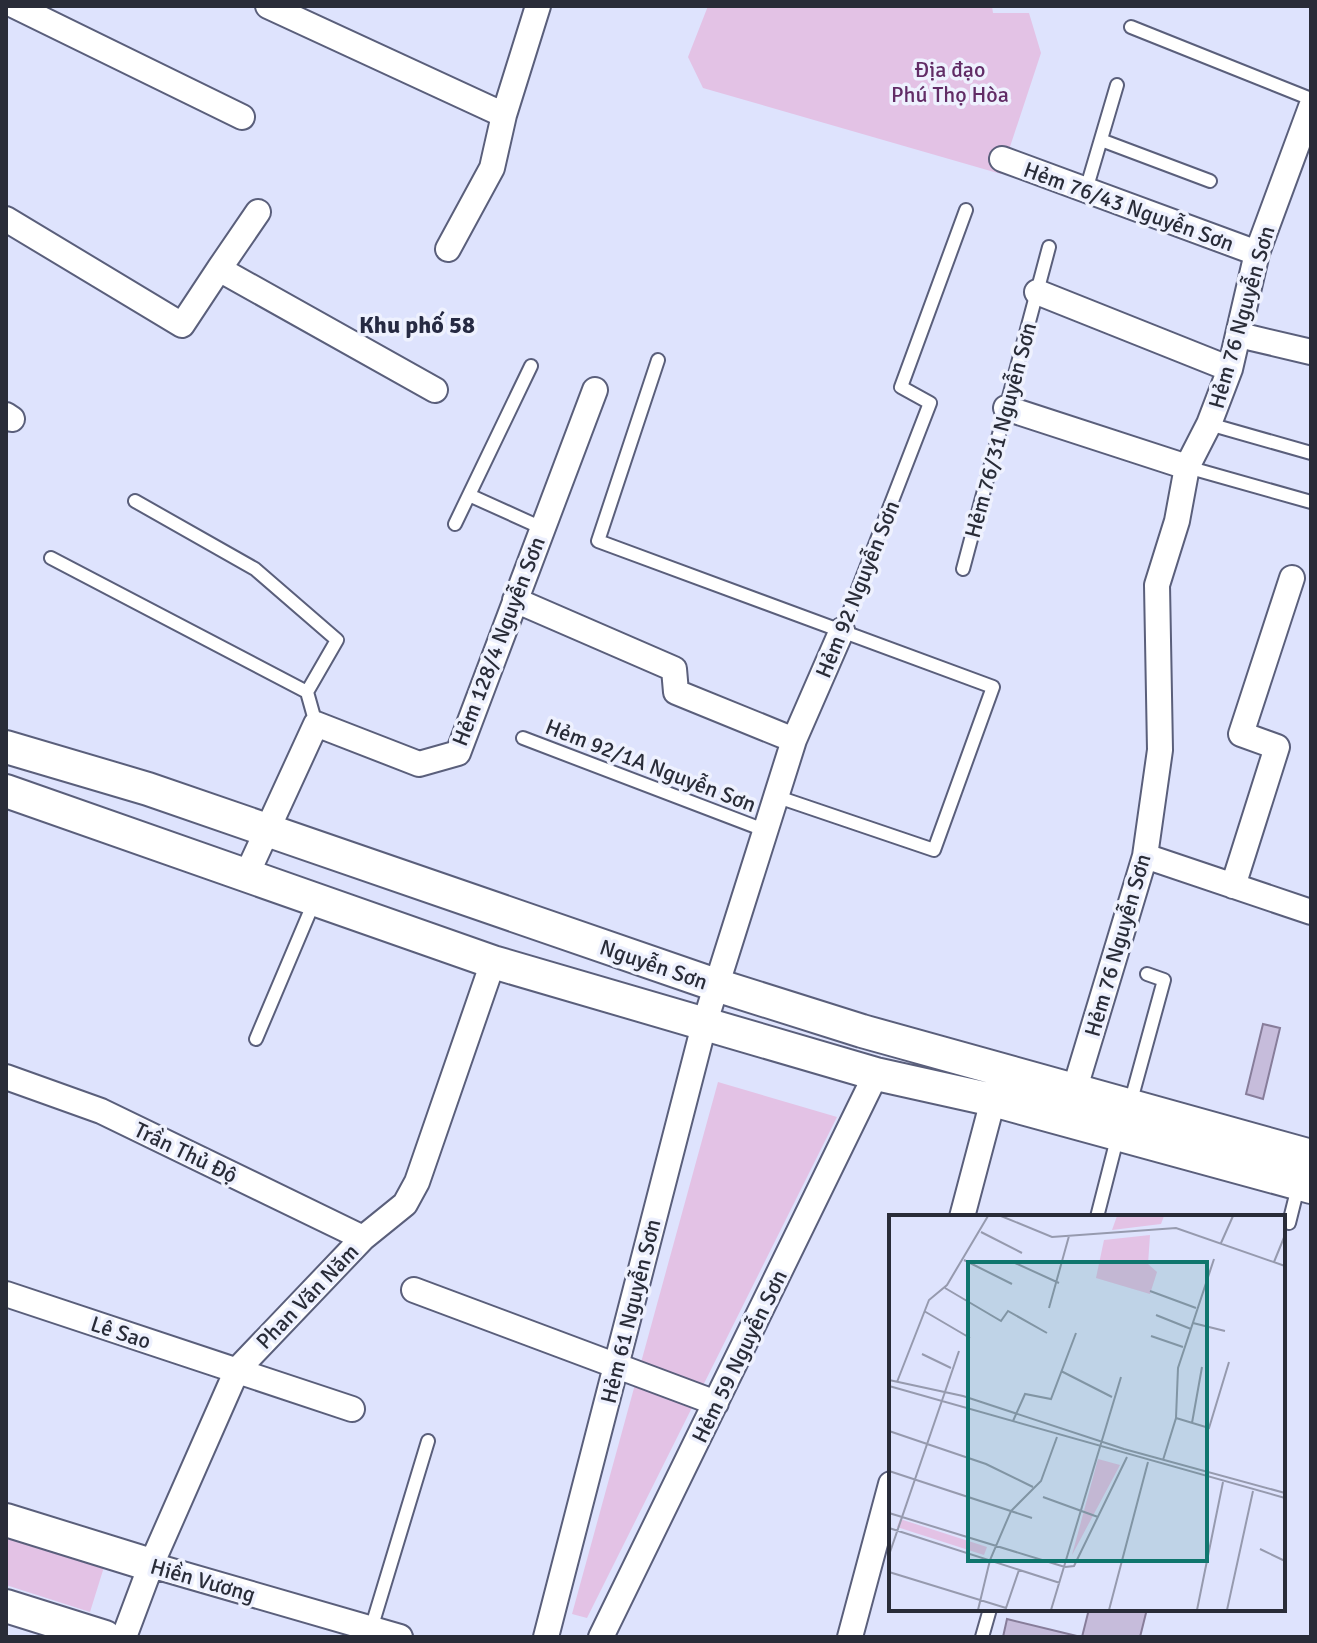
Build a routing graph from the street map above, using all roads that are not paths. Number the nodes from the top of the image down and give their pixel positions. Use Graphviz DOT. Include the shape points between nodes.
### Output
graph roads {
  1 [pos="15,6"];
  2 [pos="268,6"];
  3 [pos="538,6"];
  4 [pos="1131,27"];
  5 [pos="1117,85"];
  6 [pos="1311,99"];
  7 [pos="1311,107"];
  8 [pos="504,115"];
  9 [pos="242,117"];
  10 [pos="1101,140"];
  11 [pos="1002,159"];
  12 [pos="1210,181"];
  13 [pos="1086,190"];
  14 [pos="966,210"];
  15 [pos="258,212"];
  16 [pos="6,219"];
  17 [pos="1049,247"];
  18 [pos="448,249"];
  19 [pos="1257,253"];
  20 [pos="219,269"];
  21 [pos="1037,292"];
  22 [pos="1239,335"];
  23 [pos="1311,352"];
  24 [pos="658,360"];
  25 [pos="531,366"];
  26 [pos="1230,369"];
  27 [pos="435,390"];
  28 [pos="595,390"];
  29 [pos="1006,408"];
  30 [pos="1209,424"];
  31 [pos="1311,453"];
  32 [pos="1187,467"];
  33 [pos="469,495"];
  34 [pos="135,501"];
  35 [pos="1311,502"];
  36 [pos="455,524"];
  37 [pos="542,528"];
  38 [pos="51,558"];
  39 [pos="963,569"];
  40 [pos="1292,578"];
  41 [pos="515,600"];
  42 [pos="842,630"];
  43 [pos="307,692"];
  44 [pos="316,724"];
  45 [pos="523,738"];
  46 [pos="794,740"];
  47 [pos="6,747"];
  48 [pos="6,791"];
  49 [pos="775,796"];
  50 [pos="764,830"];
  51 [pos="264,831"];
  52 [pos="1145,856"];
  53 [pos="247,874"];
  54 [pos="1233,886"];
  55 [pos="315,899"];
  56 [pos="1311,912"];
  57 [pos="493,962"];
  58 [pos="1147,974"];
  59 [pos="716,985"];
  60 [pos="704,1025"];
  61 [pos="256,1039"];
  62 [pos="876,1074"];
  63 [pos="6,1077"];
  64 [pos="1075,1088"];
  65 [pos="993,1100"];
  66 [pos="1130,1104"];
  67 [pos="1118,1135"];
  68 [pos="1307,1175"];
  69 [pos="963,1215"];
  70 [pos="1098,1215"];
  71 [pos="1289,1223"];
  72 [pos="363,1238"];
  73 [pos="414,1290"];
  74 [pos="6,1294"];
  75 [pos="616,1364"];
  76 [pos="237,1370"];
  77 [pos="716,1403"];
  78 [pos="352,1409"];
  79 [pos="428,1441"];
  80 [pos="889,1491"];
  81 [pos="6,1520"];
  82 [pos="151,1565"];
  83 [pos="6,1606"];
  84 [pos="989,1611"];
  85 [pos="371,1629"];
  86 [pos="105,1637"];
  87 [pos="124,1637"];
  88 [pos="400,1637"];
  89 [pos="546,1637"];
  90 [pos="601,1637"];
  91 [pos="850,1637"];
  92 [pos="982,1637"];
  1 -- 9 [label="street"];
  2 -- 8 [label="street"];
  3 -- 8 [label="street"];
  4 -- 6 [label="lane"];
  5 -- 10 [label="lane"];
  7 -- 19 [label="street, Hẻm 76 Nguyễn Sơn"];
  8 -- 18 [label="street" via="492,168"];
  10 -- 12 [label="lane"];
  10 -- 13 [label="lane"];
  11 -- 13 [label="street, Hẻm 76/43 Nguyễn Sơn"];
  13 -- 19 [label="street, Hẻm 76/43 Nguyễn Sơn"];
  14 -- 42 [label="lane, Hẻm 92 Nguyễn Sơn" via="901,387 930,403"];
  15 -- 20 [label="street"];
  16 -- 20 [label="street" via="182,325"];
  17 -- 21 [label="lane, Hẻm 76/31 Nguyễn Sơn"];
  19 -- 22 [label="street, Hẻm 76 Nguyễn Sơn"];
  20 -- 27 [label="street"];
  21 -- 26 [label="street, Hẻm 76/31 Nguyễn Sơn"];
  21 -- 29 [label="lane, Hẻm 76/31 Nguyễn Sơn"];
  22 -- 23 [label="street"];
  22 -- 26 [label="street, Hẻm 76 Nguyễn Sơn"];
  24 -- 42 [label="lane" via="598,541"];
  25 -- 33 [label="lane"];
  26 -- 30 [label="street, Hẻm 76 Nguyễn Sơn"];
  28 -- 37 [label="street, Hẻm 128/4 Nguyễn Sơn"];
  29 -- 32 [label="street"];
  29 -- 39 [label="lane, Hẻm 76/31 Nguyễn Sơn"];
  30 -- 31 [label="lane"];
  30 -- 32 [label="street, Hẻm 76 Nguyễn Sơn"];
  32 -- 35 [label="lane"];
  32 -- 52 [label="street, Hẻm 76 Nguyễn Sơn" via="1157,585 1160,750"];
  33 -- 36 [label="lane"];
  33 -- 37 [label="lane"];
  34 -- 43 [label="lane" via="255,569 337,640"];
  37 -- 41 [label="street, Hẻm 128/4 Nguyễn Sơn"];
  38 -- 43 [label="lane"];
  40 -- 54 [label="street" via="1241,734 1277,747"];
  41 -- 44 [label="street, Hẻm 128/4 Nguyễn Sơn" via="458,753 419,764"];
  41 -- 46 [label="street" via="674,669 676,692"];
  42 -- 46 [label="street, Hẻm 92 Nguyễn Sơn"];
  42 -- 49 [label="lane" via="993,687 934,850"];
  43 -- 44 [label="lane"];
  44 -- 51 [label="street"];
  45 -- 50 [label="lane, Hẻm 92/1A Nguyễn Sơn"];
  46 -- 49 [label="street, Hẻm 92 Nguyễn Sơn"];
  47 -- 51 [label="street, Nguyễn Sơn" via="148,789"];
  48 -- 53 [label="street, Nguyễn Sơn"];
  49 -- 50 [label="street, Hẻm 92 Nguyễn Sơn"];
  50 -- 59 [label="street, Hẻm 92 Nguyễn Sơn"];
  51 -- 53 [label="street"];
  51 -- 59 [label="street, Nguyễn Sơn"];
  52 -- 54 [label="street"];
  52 -- 64 [label="street, Hẻm 76 Nguyễn Sơn"];
  53 -- 55 [label="street, Nguyễn Sơn"];
  54 -- 56 [label="street"];
  55 -- 57 [label="street, Nguyễn Sơn"];
  55 -- 61 [label="lane"];
  57 -- 60 [label="street, Nguyễn Sơn"];
  57 -- 72 [label="street, Phan Văn Năm" via="417,1182 405,1204"];
  58 -- 66 [label="lane" via="1164,980"];
  59 -- 60 [label="street, Hẻm 61 Nguyễn Sơn"];
  59 -- 64 [label="street, Nguyễn Sơn"];
  60 -- 62 [label="street, Nguyễn Sơn"];
  60 -- 75 [label="street, Hẻm 61 Nguyễn Sơn"];
  62 -- 65 [label="street, Nguyễn Sơn"];
  62 -- 77 [label="street, Hẻm 59 Nguyễn Sơn"];
  63 -- 72 [label="street, Trần Thủ Độ" via="101,1111"];
  64 -- 66 [label="street, Nguyễn Sơn"];
  65 -- 67 [label="street, Nguyễn Sơn"];
  65 -- 69 [label="street"];
  66 -- 68 [label="street, Nguyễn Sơn"];
  67 -- 68 [label="street, Nguyễn Sơn"];
  67 -- 70 [label="lane"];
  68 -- 71 [label="lane"];
  72 -- 76 [label="street, Phan Văn Năm"];
  73 -- 75 [label="street"];
  74 -- 76 [label="street, Lê Sao"];
  75 -- 77 [label="street"];
  75 -- 89 [label="street, Hẻm 61 Nguyễn Sơn"];
  76 -- 78 [label="street, Lê Sao"];
  76 -- 82 [label="street, Phan Văn Năm"];
  77 -- 90 [label="street, Hẻm 59 Nguyễn Sơn"];
  79 -- 85 [label="lane"];
  80 -- 91 [label="street"];
  81 -- 82 [label="street, Hiền Vương"];
  82 -- 85 [label="street, Hiền Vương"];
  82 -- 87 [label="street, Phan Văn Năm"];
  83 -- 86 [label="street"];
  84 -- 92 [label="lane"];
  85 -- 88 [label="street, Hiền Vương"];
}
